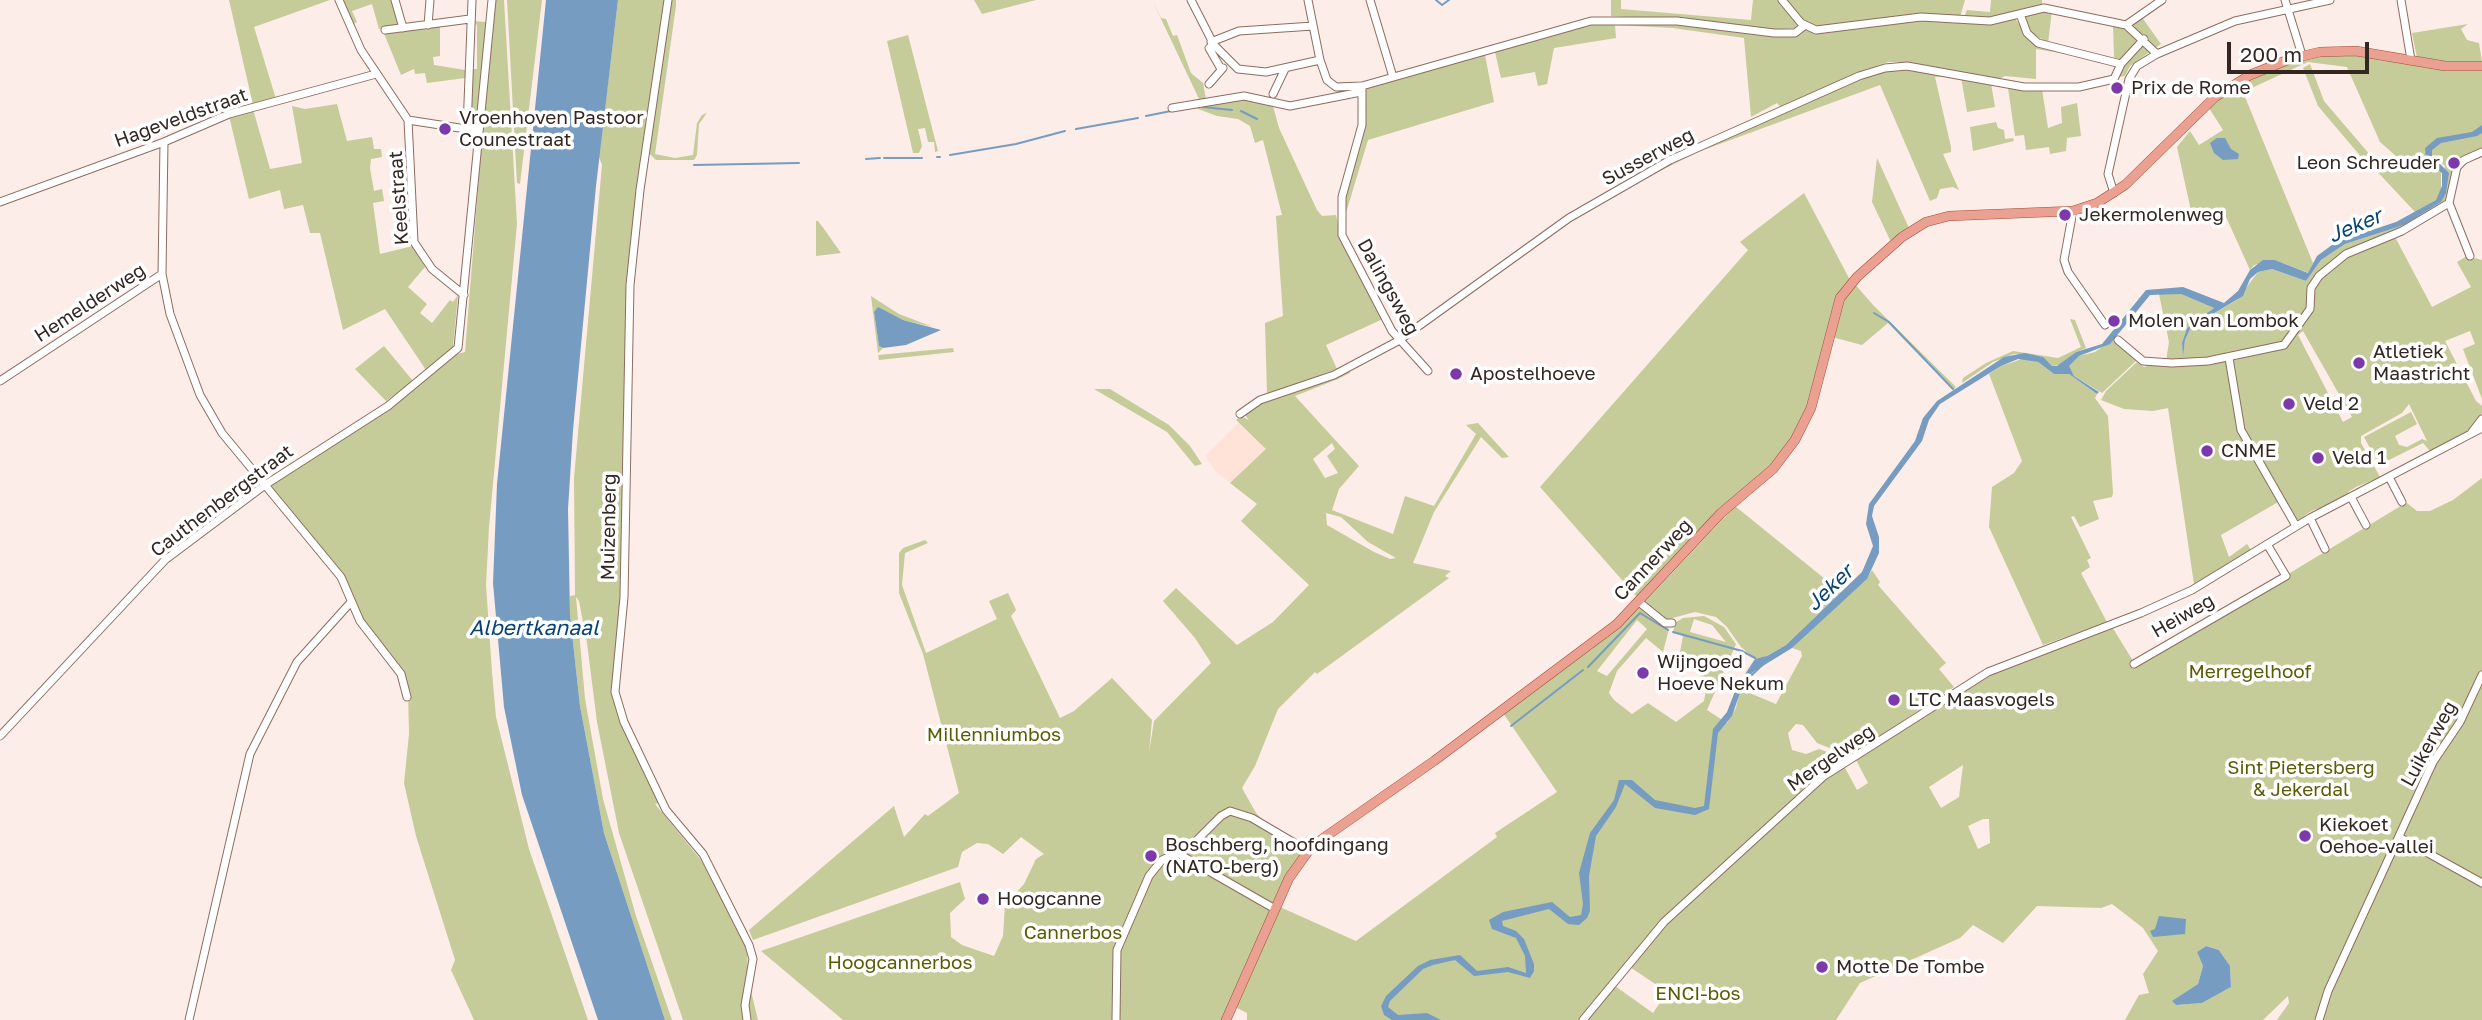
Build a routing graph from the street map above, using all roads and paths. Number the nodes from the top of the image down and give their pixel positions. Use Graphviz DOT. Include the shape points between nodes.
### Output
graph roads {
  1 [pos="339,0"];
  2 [pos="395,0"];
  3 [pos="430,0"];
  4 [pos="471,0"];
  5 [pos="492,0"];
  6 [pos="668,0"];
  7 [pos="1191,0"];
  8 [pos="1308,0"];
  9 [pos="1370,0"];
  10 [pos="1782,0"];
  11 [pos="2162,0"];
  12 [pos="2330,0"];
  13 [pos="2401,0"];
  14 [pos="2286,4"];
  15 [pos="2020,14"];
  16 [pos="470,19"];
  17 [pos="428,25"];
  18 [pos="2126,25"];
  19 [pos="1313,26"];
  20 [pos="1804,26"];
  21 [pos="402,28"];
  22 [pos="385,30"];
  23 [pos="2144,39"];
  24 [pos="1213,44"];
  25 [pos="2157,54"];
  26 [pos="2302,55"];
  27 [pos="1320,60"];
  28 [pos="2411,60"];
  29 [pos="1228,62"];
  30 [pos="2121,64"];
  31 [pos="2482,66"];
  32 [pos="1221,69"];
  33 [pos="1285,69"];
  34 [pos="376,74"];
  35 [pos="1393,77"];
  36 [pos="1209,85"];
  37 [pos="1362,89"];
  38 [pos="1273,94"];
  39 [pos="1172,108"];
  40 [pos="408,120"];
  41 [pos="467,129"];
  42 [pos="479,131"];
  43 [pos="164,142"];
  44 [pos="2482,152"];
  45 [pos="2118,191"];
  46 [pos="0,202"];
  47 [pos="2449,203"];
  48 [pos="2073,211"];
  49 [pos="2470,256"];
  50 [pos="162,274"];
  51 [pos="464,295"];
  52 [pos="2105,326"];
  53 [pos="2118,340"];
  54 [pos="1398,341"];
  55 [pos="2229,358"];
  56 [pos="1428,371"];
  57 [pos="0,381"];
  58 [pos="1240,414"];
  59 [pos="2482,419"];
  60 [pos="2482,428"];
  61 [pos="2471,434"];
  62 [pos="2389,477"];
  63 [pos="265,485"];
  64 [pos="2351,497"];
  65 [pos="2402,502"];
  66 [pos="2310,518"];
  67 [pos="2366,525"];
  68 [pos="2297,526"];
  69 [pos="2267,544"];
  70 [pos="2325,550"];
  71 [pos="1639,602"];
  72 [pos="351,603"];
  73 [pos="1672,623"];
  74 [pos="2134,664"];
  75 [pos="2482,675"];
  76 [pos="407,697"];
  77 [pos="0,736"];
  78 [pos="2399,837"];
  79 [pos="1308,851"];
  80 [pos="1178,854"];
  81 [pos="2482,883"];
  82 [pos="1275,909"];
  83 [pos="189,1020"];
  84 [pos="747,1020"];
  85 [pos="1115,1020"];
  86 [pos="1226,1020"];
  87 [pos="1583,1020"];
  88 [pos="2319,1020"];
  1 -- 34 [label="street"];
  2 -- 21 [label="street"];
  3 -- 17 [label="street"];
  4 -- 16 [label="street"];
  5 -- 42 [label="street"];
  6 -- 84 [label="street, Muizenberg" via="630,285 624,597 615,692 624,722 666,810 703,854 749,945 753,959"];
  7 -- 24 [label="street"];
  8 -- 19 [label="street"];
  9 -- 35 [label="street"];
  10 -- 20 [label="street"];
  11 -- 18 [label="street"];
  12 -- 14 [label="street"];
  13 -- 28 [label="street"];
  14 -- 25 [label="street"];
  14 -- 26 [label="street"];
  15 -- 18 [label="street" via="2057,9"];
  15 -- 20 [label="street" via="1986,22 1927,16 1822,30"];
  15 -- 30 [label="street" via="2027,33 2038,43"];
  16 -- 17 [label="street"];
  16 -- 41 [label="street"];
  17 -- 21 [label="street"];
  18 -- 23 [label="street"];
  19 -- 24 [label="street" via="1239,30"];
  19 -- 27 [label="street"];
  20 -- 35 [label="street" via="1795,33 1773,33 1677,21 1591,21"];
  21 -- 22 [label="street"];
  23 -- 25 [label="street"];
  23 -- 30 [label="street"];
  24 -- 29 [label="street"];
  24 -- 32 [label="street" via="1209,48"];
  25 -- 45 [label="street" via="2130,76 2111,166"];
  26 -- 28 [label="main road, Cannerweg" via="2356,51"];
  26 -- 45 [label="main road, Cannerweg" via="2257,71 2215,97"];
  27 -- 33 [label="street"];
  27 -- 37 [label="street" via="1334,87"];
  28 -- 31 [label="main road, Cannerweg"];
  29 -- 32 [label="street"];
  29 -- 33 [label="street" via="1252,72"];
  30 -- 54 [label="street, Susserweg" via="2114,79 2079,87 2040,88 1907,66 1875,70 1670,160 1569,218"];
  32 -- 36 [label="street"];
  33 -- 38 [label="street"];
  34 -- 40 [label="street"];
  34 -- 43 [label="street, Hageveldstraat" via="229,114"];
  35 -- 37 [label="street"];
  37 -- 39 [label="street" via="1290,106 1244,96"];
  37 -- 54 [label="street, Dalingsweg" via="1360,139 1344,189 1340,221 1349,253"];
  40 -- 41 [label="street"];
  40 -- 51 [label="street, Keelstraat" via="414,242 432,269"];
  41 -- 42 [label="street"];
  42 -- 51 [label="street"];
  43 -- 46 [label="street, Hageveldstraat"];
  43 -- 50 [label="street, Hemelderweg"];
  44 -- 47 [label="street" via="2457,167"];
  45 -- 48 [label="main road, Cannerweg"];
  47 -- 49 [label="street"];
  47 -- 55 [label="street" via="2405,230 2346,254 2319,276 2311,288 2311,309 2285,344"];
  48 -- 52 [label="street" via="2064,260"];
  48 -- 71 [label="main road, Cannerweg" via="1957,215 1930,221 1906,234 1857,277 1837,304 1816,395 1795,440 1773,469 1721,513"];
  50 -- 57 [label="street, Hemelderweg"];
  50 -- 63 [label="street, Hemelderweg" via="170,314 208,411"];
  51 -- 63 [label="street, Cauthenbergstraat" via="457,348 387,406"];
  53 -- 55 [label="street" via="2144,361 2192,363"];
  54 -- 56 [label="street, Dalingsweg"];
  54 -- 58 [label="street, Susserweg" via="1334,375 1260,400"];
  55 -- 68 [label="street" via="2242,431"];
  59 -- 61 [label="street"];
  60 -- 61 [label="street, Mergelweg"];
  61 -- 62 [label="street, Mergelweg"];
  62 -- 64 [label="street, Mergelweg"];
  62 -- 65 [label="street"];
  63 -- 72 [label="street, Hemelderweg" via="341,577"];
  63 -- 77 [label="street, Cauthenbergstraat" via="165,561"];
  64 -- 66 [label="street, Mergelweg"];
  64 -- 67 [label="street"];
  66 -- 68 [label="street, Mergelweg"];
  66 -- 70 [label="street"];
  68 -- 69 [label="street, Mergelweg"];
  69 -- 74 [label="street, Heiweg" via="2287,576"];
  69 -- 87 [label="street, Mergelweg" via="2183,594 1987,672 1824,776 1664,922"];
  71 -- 73 [label="street" via="1665,623"];
  71 -- 79 [label="main road, Cannerweg" via="1590,646"];
  72 -- 76 [label="street, Hemelderweg" via="401,674"];
  72 -- 83 [label="street" via="297,662 250,754"];
  75 -- 78 [label="street, Luikerweg" via="2460,722 2433,762"];
  78 -- 81 [label="street"];
  78 -- 88 [label="street, Luikerweg"];
  79 -- 80 [label="street" via="1234,811 1221,816"];
  79 -- 82 [label="main road, Cannerweg"];
  80 -- 82 [label="street"];
  80 -- 85 [label="street" via="1162,860 1152,873 1117,950"];
  82 -- 86 [label="main road, Cannerweg"];
}
